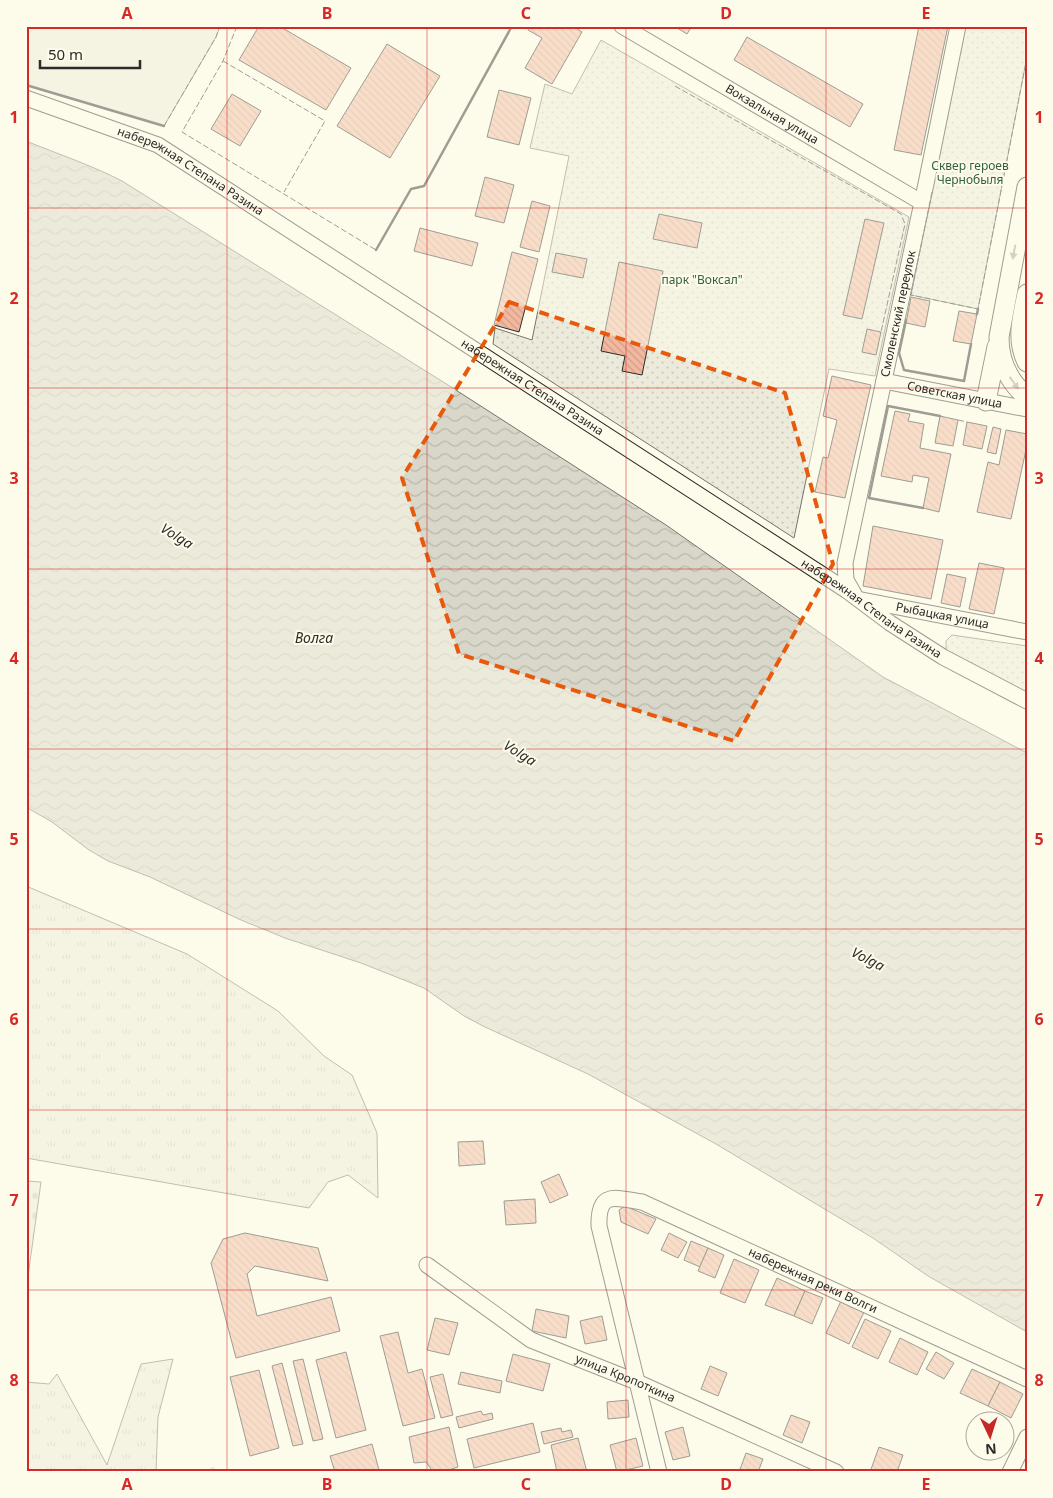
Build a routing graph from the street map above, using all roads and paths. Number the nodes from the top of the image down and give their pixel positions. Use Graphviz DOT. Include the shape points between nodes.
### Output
graph roads {
  1 [pos="622,26"];
  2 [pos="958,26"];
  3 [pos="26,98"];
  4 [pos="1027,187"];
  5 [pos="922,202"];
  6 [pos="1027,294"];
  7 [pos="1000,331"];
  8 [pos="1027,362"];
  9 [pos="884,381"];
  10 [pos="1027,398"];
  11 [pos="986,401"];
  12 [pos="1027,409"];
  13 [pos="858,599"];
  14 [pos="1027,632"];
  15 [pos="1027,701"];
  16 [pos="427,1265"];
  17 [pos="1027,1380"];
  18 [pos="637,1382"];
  19 [pos="1027,1437"];
  20 [pos="659,1472"];
  21 [pos="836,1472"];
  22 [pos="1010,1472"];
  1 -- 5 [label="street, Вокзальная улица"];
  2 -- 5 [label="street, Смоленский переулок"];
  3 -- 13 [label="street, набережная Степана Разина" via="158,145"];
  4 -- 7 [label="main road, one-way"];
  5 -- 9 [label="street, Смоленский переулок"];
  6 -- 8 [label="main road" via="1020,337"];
  7 -- 10 [label="main road, one-way" via="1004,367"];
  7 -- 11 [label="main road"];
  9 -- 11 [label="street, Советская улица"];
  9 -- 13 [label="street, Смоленский переулок" via="845,563 846,580"];
  11 -- 12 [label="street, Советская улица"];
  13 -- 14 [label="street, Рыбацкая улица"];
  13 -- 15 [label="street, набережная Степана Разина" via="943,657"];
  16 -- 18 [label="street, улица Кропоткина" via="531,1340"];
  17 -- 18 [label="street, набережная реки Волги" via="642,1202 612,1198 599,1208 598,1226"];
  18 -- 20 [label="street"];
  18 -- 21 [label="street, улица Кропоткина"];
  19 -- 22 [label="street"];
}
